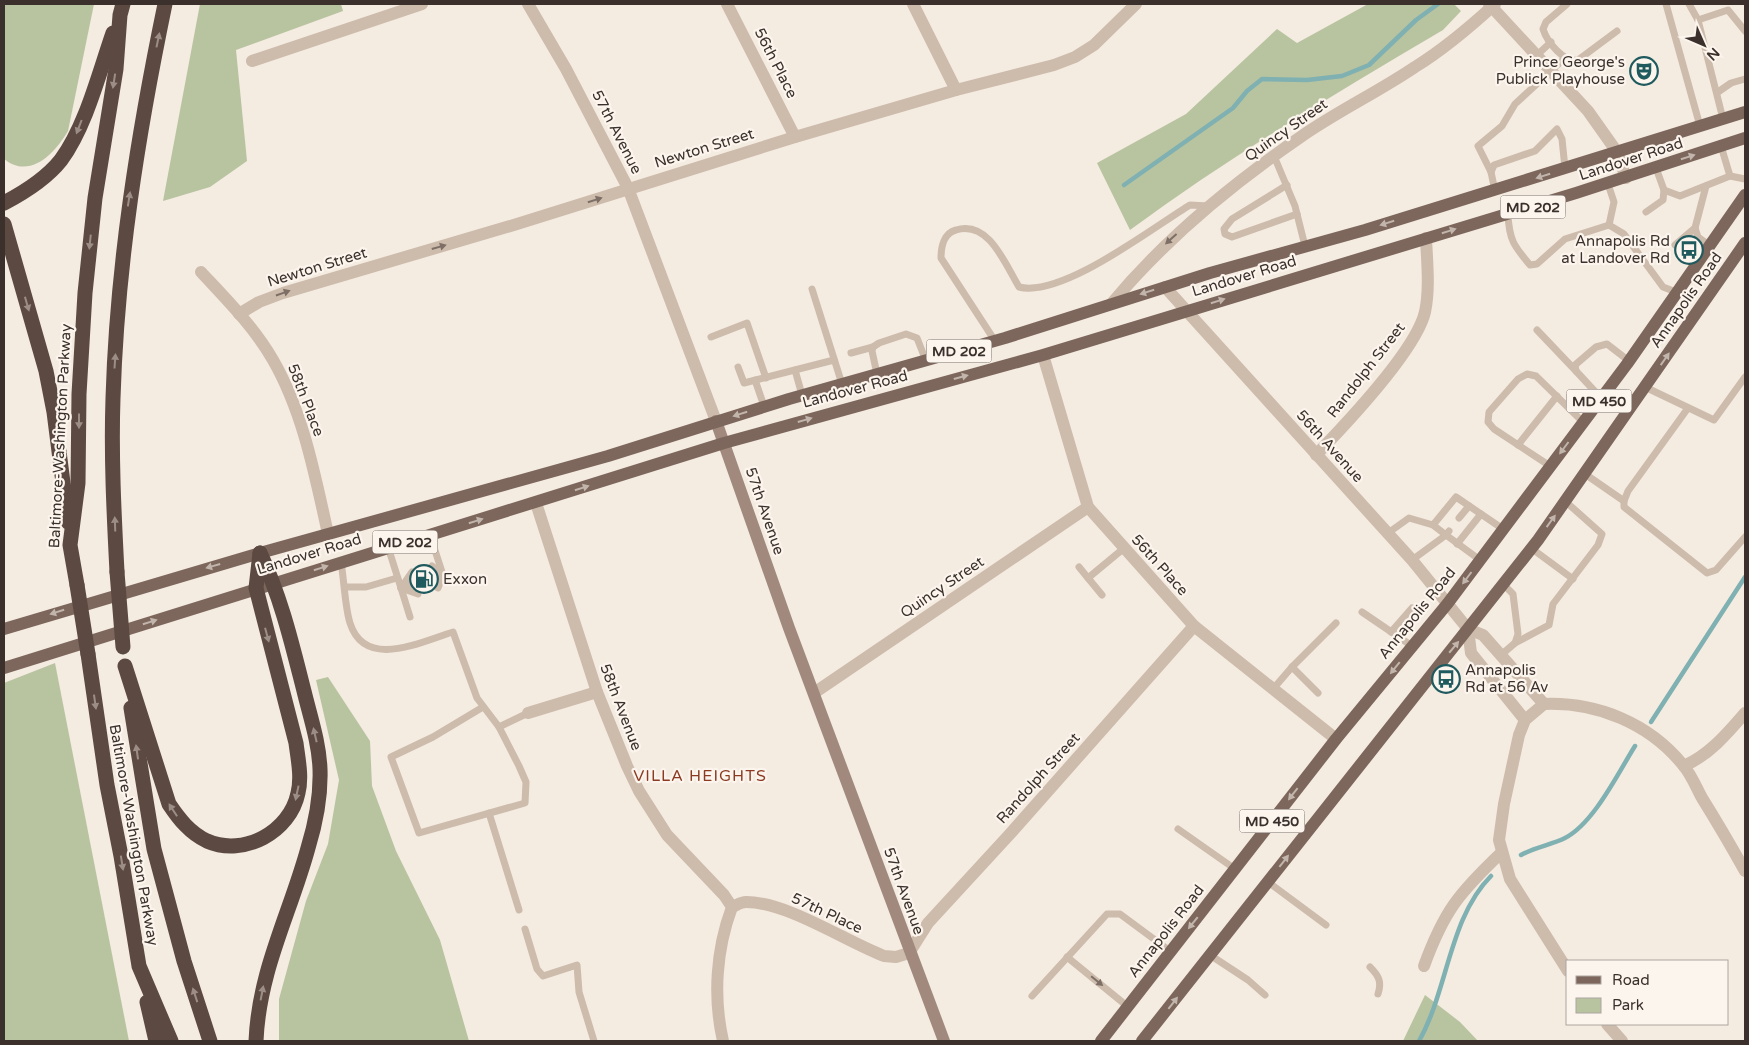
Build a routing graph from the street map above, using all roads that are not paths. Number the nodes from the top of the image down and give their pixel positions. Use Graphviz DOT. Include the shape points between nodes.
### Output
graph roads {
  1 [pos="165,4"];
  2 [pos="422,4"];
  3 [pos="528,4"];
  4 [pos="727,4"];
  5 [pos="913,4"];
  6 [pos="1136,4"];
  7 [pos="1567,4"];
  8 [pos="1666,4"];
  9 [pos="1689,4"];
  10 [pos="1492,5"];
  11 [pos="121,9"];
  12 [pos="1698,20"];
  13 [pos="1616,31"];
  14 [pos="1745,31"];
  15 [pos="1551,42"];
  16 [pos="1536,56"];
  17 [pos="1565,58"];
  18 [pos="252,61"];
  19 [pos="1550,70"];
  20 [pos="1745,79"];
  21 [pos="956,90"];
  22 [pos="1718,92"];
  23 [pos="1745,112"];
  24 [pos="1723,119"];
  25 [pos="1700,126"];
  26 [pos="795,137"];
  27 [pos="1745,139"];
  28 [pos="1721,146"];
  29 [pos="1617,152"];
  30 [pos="1274,156"];
  31 [pos="1565,168"];
  32 [pos="1656,168"];
  33 [pos="1491,172"];
  34 [pos="1730,176"];
  35 [pos="1626,178"];
  36 [pos="1745,179"];
  37 [pos="1608,184"];
  38 [pos="1287,186"];
  39 [pos="1706,186"];
  40 [pos="628,188"];
  41 [pos="1664,190"];
  42 [pos="1495,191"];
  43 [pos="1745,195"];
  44 [pos="4,203"];
  45 [pos="1208,206"];
  46 [pos="1646,212"];
  47 [pos="1297,214"];
  48 [pos="1508,214"];
  49 [pos="4,224"];
  50 [pos="1610,225"];
  51 [pos="1695,228"];
  52 [pos="1426,238"];
  53 [pos="1745,243"];
  54 [pos="1675,245"];
  55 [pos="1710,245"];
  56 [pos="1305,246"];
  57 [pos="4,262"];
  58 [pos="18,272"];
  59 [pos="201,272"];
  60 [pos="1165,287"];
  61 [pos="812,289"];
  62 [pos="1676,292"];
  63 [pos="1112,303"];
  64 [pos="1185,310"];
  65 [pos="239,314"];
  66 [pos="1537,330"];
  67 [pos="711,337"];
  68 [pos="995,341"];
  69 [pos="873,347"];
  70 [pos="851,353"];
  71 [pos="1043,355"];
  72 [pos="834,360"];
  73 [pos="926,361"];
  74 [pos="1629,361"];
  75 [pos="738,368"];
  76 [pos="795,370"];
  77 [pos="1576,371"];
  78 [pos="877,374"];
  79 [pos="1745,377"];
  80 [pos="766,378"];
  81 [pos="755,380"];
  82 [pos="842,384"];
  83 [pos="1645,387"];
  84 [pos="802,395"];
  85 [pos="1557,396"];
  86 [pos="1601,398"];
  87 [pos="764,406"];
  88 [pos="1688,408"];
  89 [pos="716,421"];
  90 [pos="1583,422"];
  91 [pos="724,443"];
  92 [pos="1518,445"];
  93 [pos="1316,455"];
  94 [pos="1550,466"];
  95 [pos="1584,474"];
  96 [pos="1624,501"];
  97 [pos="1566,502"];
  98 [pos="536,503"];
  99 [pos="1469,506"];
  100 [pos="1088,507"];
  101 [pos="1481,514"];
  102 [pos="1459,518"];
  103 [pos="1433,526"];
  104 [pos="1503,529"];
  105 [pos="1388,533"];
  106 [pos="1447,533"];
  107 [pos="328,534"];
  108 [pos="430,535"];
  109 [pos="1745,537"];
  110 [pos="1457,544"];
  111 [pos="70,545"];
  112 [pos="388,548"];
  113 [pos="1531,548"];
  114 [pos="1123,549"];
  115 [pos="260,553"];
  116 [pos="1412,560"];
  117 [pos="1480,560"];
  118 [pos="340,562"];
  119 [pos="432,566"];
  120 [pos="1079,567"];
  121 [pos="412,572"];
  122 [pos="439,576"];
  123 [pos="397,578"];
  124 [pos="1088,578"];
  125 [pos="1573,579"];
  126 [pos="274,582"];
  127 [pos="416,584"];
  128 [pos="1503,584"];
  129 [pos="345,587"];
  130 [pos="256,588"];
  131 [pos="401,588"];
  132 [pos="438,588"];
  133 [pos="418,594"];
  134 [pos="1102,595"];
  135 [pos="1448,603"];
  136 [pos="1412,608"];
  137 [pos="1362,612"];
  138 [pos="410,616"];
  139 [pos="1336,623"];
  140 [pos="1194,626"];
  141 [pos="4,629"];
  142 [pos="1468,629"];
  143 [pos="1391,632"];
  144 [pos="1515,643"];
  145 [pos="1412,646"];
  146 [pos="1501,655"];
  147 [pos="125,666"];
  148 [pos="1292,667"];
  149 [pos="4,668"];
  150 [pos="1273,689"];
  151 [pos="597,692"];
  152 [pos="814,693"];
  153 [pos="1318,693"];
  154 [pos="1544,704"];
  155 [pos="483,707"];
  156 [pos="528,713"];
  157 [pos="1745,713"];
  158 [pos="1525,720"];
  159 [pos="499,727"];
  160 [pos="1336,739"];
  161 [pos="1684,766"];
  162 [pos="489,813"];
  163 [pos="1178,829"];
  164 [pos="1502,853"];
  165 [pos="1235,869"];
  166 [pos="1745,871"];
  167 [pos="1268,882"];
  168 [pos="732,907"];
  169 [pos="519,910"];
  170 [pos="1326,925"];
  171 [pos="525,929"];
  172 [pos="1170,951"];
  173 [pos="909,953"];
  174 [pos="1210,955"];
  175 [pos="1068,956"];
  176 [pos="139,966"];
  177 [pos="1370,966"];
  178 [pos="1424,966"];
  179 [pos="1566,968"];
  180 [pos="1378,994"];
  181 [pos="1265,995"];
  182 [pos="1032,996"];
  183 [pos="1128,1006"];
  184 [pos="1608,1025"];
  185 [pos="156,1041"];
  186 [pos="171,1041"];
  187 [pos="210,1041"];
  188 [pos="256,1041"];
  189 [pos="594,1041"];
  190 [pos="723,1041"];
  191 [pos="944,1041"];
  192 [pos="1101,1041"];
  193 [pos="1142,1041"];
  194 [pos="1622,1041"];
  147 -- 1 [label="highway, Baltimore-Washington Parkway, one-way, bridge" via="117,572 113,398 128,208"];
  2 -- 18 [label="street"];
  3 -- 40 [label="street, 57th Avenue"];
  4 -- 26 [label="street, 56th Place"];
  5 -- 21 [label="street"];
  6 -- 21 [label="street, Newton Street" via="1094,45 1075,57"];
  7 -- 15 [label="lane" via="1546,22 1543,30"];
  8 -- 25 [label="lane"];
  9 -- 12 [label="lane"];
  10 -- 16 [label="street"];
  10 -- 30 [label="street, Quincy Street" via="1420,64 1355,102"];
  11 -- 44 [label="highway, one-way" via="77,134 64,155 37,183"];
  11 -- 111 [label="highway, Baltimore-Washington Parkway, one-way" via="116,69 95,198 85,292 78,483"];
  12 -- 14 [label="lane" via="1728,10"];
  12 -- 22 [label="lane"];
  13 -- 17 [label="lane" via="1578,60 1572,62"];
  15 -- 16 [label="lane"];
  15 -- 17 [label="lane"];
  16 -- 19 [label="street"];
  17 -- 19 [label="lane"];
  19 -- 29 [label="street" via="1588,112"];
  19 -- 33 [label="lane" via="1515,104 1502,126 1478,146"];
  20 -- 22 [label="lane"];
  21 -- 26 [label="street, Newton Street"];
  22 -- 24 [label="lane"];
  23 -- 24 [label="main road, Landover Road / MD 202"];
  24 -- 25 [label="main road, Landover Road / MD 202"];
  25 -- 29 [label="main road, Landover Road / MD 202"];
  26 -- 40 [label="street, Newton Street"];
  27 -- 28 [label="main road, Landover Road / MD 202"];
  32 -- 28 [label="main road, Landover Road / MD 202, one-way"];
  28 -- 34 [label="lane"];
  29 -- 31 [label="main road, Landover Road / MD 202"];
  29 -- 35 [label="street"];
  30 -- 38 [label="lane"];
  30 -- 45 [label="street, Quincy Street"];
  31 -- 33 [label="lane" via="1558,129 1535,151 1494,165"];
  31 -- 42 [label="main road, Landover Road / MD 202, one-way"];
  32 -- 35 [label="main road, Landover Road / MD 202"];
  32 -- 41 [label="lane"];
  33 -- 42 [label="lane"];
  34 -- 36 [label="lane"];
  34 -- 39 [label="lane"];
  35 -- 37 [label="main road, Landover Road / MD 202"];
  37 -- 48 [label="main road, Landover Road / MD 202"];
  37 -- 50 [label="lane" via="1614,202"];
  38 -- 47 [label="lane"];
  38 -- 47 [label="lane" via="1232,220 1224,229 1225,234 1232,237"];
  39 -- 41 [label="lane" via="1680,196"];
  39 -- 51 [label="lane"];
  65 -- 40 [label="street, Newton Street, one-way" via="283,293"];
  40 -- 89 [label="street, 57th Avenue"];
  41 -- 46 [label="lane" via="1663,200"];
  42 -- 56 [label="main road, Landover Road / MD 202, one-way"];
  43 -- 55 [label="main road, Annapolis Road / MD 450"];
  45 -- 63 [label="street, Quincy Street, one-way" via="1138,271"];
  45 -- 68 [label="lane" via="1190,205 1088,269 1057,284 1029,290 1019,287 988,237 972,228 954,230 942,243 940,258"];
  47 -- 56 [label="lane"];
  48 -- 50 [label="lane" via="1509,236 1530,266 1537,264 1565,239"];
  52 -- 48 [label="main road, Landover Road / MD 202, one-way"];
  49 -- 58 [label="highway"];
  50 -- 62 [label="lane" via="1624,234 1663,287"];
  51 -- 54 [label="lane"];
  51 -- 55 [label="lane" via="1698,237"];
  64 -- 52 [label="main road, Landover Road / MD 202, one-way"];
  52 -- 93 [label="street, Randolph Street" via="1427,296 1417,334 1379,384"];
  83 -- 53 [label="main road, Annapolis Road / MD 450, one-way"];
  55 -- 62 [label="main road, Annapolis Road / MD 450"];
  56 -- 60 [label="main road, Landover Road / MD 202"];
  57 -- 58 [label="highway"];
  58 -- 111 [label="highway, one-way" via="48,379"];
  59 -- 65 [label="street, 58th Place"];
  60 -- 63 [label="main road, Landover Road / MD 202, one-way"];
  60 -- 64 [label="street, 56th Avenue"];
  61 -- 72 [label="lane"];
  62 -- 74 [label="main road, Annapolis Road / MD 450"];
  63 -- 68 [label="main road, Landover Road / MD 202"];
  64 -- 71 [label="main road, Landover Road / MD 202"];
  64 -- 93 [label="street, 56th Avenue"];
  65 -- 107 [label="street, 58th Place" via="284,380 301,428"];
  66 -- 77 [label="lane"];
  67 -- 80 [label="lane" via="747,324"];
  68 -- 73 [label="main road, Landover Road / MD 202"];
  69 -- 70 [label="lane"];
  69 -- 73 [label="lane" via="910,334 917,338"];
  69 -- 78 [label="lane"];
  91 -- 71 [label="main road, Landover Road / MD 202, one-way"];
  71 -- 100 [label="street, 56th Place"];
  72 -- 76 [label="lane"];
  72 -- 82 [label="lane"];
  73 -- 78 [label="main road, Landover Road / MD 202"];
  74 -- 77 [label="lane" via="1607,344 1596,347 1575,365"];
  74 -- 86 [label="main road, Annapolis Road / MD 450"];
  75 -- 81 [label="lane" via="744,383"];
  76 -- 80 [label="lane"];
  76 -- 84 [label="lane"];
  77 -- 86 [label="lane"];
  78 -- 82 [label="main road, Landover Road / MD 202"];
  79 -- 88 [label="lane" via="1714,420"];
  80 -- 81 [label="lane"];
  81 -- 87 [label="lane"];
  82 -- 84 [label="main road, Landover Road / MD 202"];
  83 -- 88 [label="lane"];
  83 -- 95 [label="main road, Annapolis Road / MD 450"];
  84 -- 87 [label="main road, Landover Road / MD 202"];
  85 -- 90 [label="lane"];
  85 -- 92 [label="lane"];
  85 -- 92 [label="lane" via="1536,376 1527,374 1518,379 1489,412 1488,422"];
  86 -- 90 [label="main road, Annapolis Road / MD 450"];
  87 -- 89 [label="main road, Landover Road / MD 202, one-way"];
  88 -- 96 [label="lane"];
  89 -- 91 [label="street, 57th Avenue"];
  89 -- 107 [label="main road, Landover Road / MD 202" via="608,456"];
  90 -- 94 [label="main road, Annapolis Road / MD 450, one-way"];
  98 -- 91 [label="main road, Landover Road / MD 202, one-way"];
  91 -- 152 [label="street, 57th Avenue"];
  92 -- 94 [label="lane"];
  93 -- 105 [label="street, 56th Avenue"];
  94 -- 104 [label="main road, Annapolis Road / MD 450"];
  95 -- 96 [label="lane"];
  95 -- 97 [label="main road, Annapolis Road / MD 450"];
  96 -- 109 [label="lane" via="1624,507 1707,573 1716,570"];
  113 -- 97 [label="main road, Annapolis Road / MD 450, one-way"];
  97 -- 125 [label="lane" via="1602,534 1598,545"];
  108 -- 98 [label="main road, Landover Road / MD 202, one-way"];
  98 -- 151 [label="street, 58th Avenue"];
  99 -- 101 [label="lane"];
  99 -- 102 [label="lane"];
  99 -- 103 [label="lane" via="1456,497"];
  100 -- 114 [label="street, 56th Place"];
  100 -- 152 [label="street, Quincy Street"];
  101 -- 104 [label="lane"];
  101 -- 110 [label="lane"];
  103 -- 105 [label="lane" via="1409,518"];
  103 -- 106 [label="lane"];
  104 -- 117 [label="main road, Annapolis Road / MD 450"];
  105 -- 116 [label="street, 56th Avenue"];
  106 -- 110 [label="lane"];
  106 -- 116 [label="lane"];
  107 -- 115 [label="main road, Landover Road / MD 202"];
  108 -- 112 [label="main road, Landover Road / MD 202"];
  108 -- 122 [label="lane"];
  110 -- 117 [label="lane"];
  111 -- 176 [label="highway, Baltimore-Washington Parkway, one-way, bridge"];
  112 -- 118 [label="main road, Landover Road / MD 202"];
  112 -- 123 [label="lane"];
  113 -- 125 [label="lane"];
  113 -- 128 [label="main road, Annapolis Road / MD 450"];
  114 -- 124 [label="lane"];
  114 -- 140 [label="street, 56th Place"];
  115 -- 126 [label="highway"];
  115 -- 130 [label="highway"];
  115 -- 141 [label="main road, Landover Road / MD 202, one-way"];
  116 -- 135 [label="street, 56th Avenue"];
  117 -- 135 [label="main road, Annapolis Road / MD 450, one-way"];
  126 -- 118 [label="main road, Landover Road / MD 202, one-way"];
  118 -- 129 [label="lane"];
  119 -- 122 [label="lane"];
  120 -- 124 [label="lane"];
  121 -- 131 [label="lane"];
  122 -- 132 [label="lane"];
  123 -- 129 [label="lane" via="366,587"];
  123 -- 131 [label="lane"];
  124 -- 134 [label="lane"];
  125 -- 144 [label="lane" via="1553,604 1549,625"];
  126 -- 130 [label="main road, Landover Road / MD 202"];
  188 -- 126 [label="highway, one-way" via="269,959 308,850 320,792 316,739"];
  127 -- 131 [label="lane"];
  128 -- 142 [label="main road, Annapolis Road / MD 450"];
  128 -- 144 [label="lane" via="1513,594 1518,634"];
  129 -- 155 [label="lane" via="353,631 368,647 391,650 453,632"];
  130 -- 147 [label="highway, one-way" via="299,766 295,804 271,834 253,843 220,845 199,836 183,823 166,796"];
  149 -- 130 [label="main road, Landover Road / MD 202, one-way"];
  131 -- 133 [label="lane"];
  131 -- 138 [label="lane"];
  135 -- 142 [label="street, 56th Avenue"];
  135 -- 145 [label="main road, Annapolis Road / MD 450"];
  136 -- 143 [label="lane"];
  137 -- 143 [label="lane"];
  139 -- 148 [label="lane"];
  140 -- 150 [label="street, 56th Place"];
  140 -- 173 [label="street, Randolph Street" via="928,923"];
  142 -- 146 [label="street" via="1483,635"];
  142 -- 158 [label="street" via="1471,653"];
  167 -- 142 [label="main road, Annapolis Road / MD 450, one-way"];
  143 -- 145 [label="lane"];
  144 -- 146 [label="lane"];
  145 -- 160 [label="main road, Annapolis Road / MD 450, one-way"];
  146 -- 154 [label="street"];
  187 -- 147 [label="highway, Baltimore-Washington Parkway, one-way" via="184,961 154,849"];
  148 -- 150 [label="lane"];
  148 -- 153 [label="lane"];
  150 -- 160 [label="street, 56th Place"];
  151 -- 156 [label="street"];
  151 -- 168 [label="street, 58th Avenue" via="640,791 667,834"];
  152 -- 173 [label="street, 57th Avenue"];
  154 -- 158 [label="street"];
  154 -- 161 [label="street" via="1576,704 1633,723 1666,747"];
  155 -- 159 [label="lane"];
  155 -- 162 [label="lane" via="391,757 419,833"];
  156 -- 159 [label="lane"];
  157 -- 161 [label="street" via="1714,748"];
  158 -- 164 [label="street" via="1504,804 1499,840"];
  159 -- 162 [label="lane" via="526,782 525,803"];
  160 -- 165 [label="main road, Annapolis Road / MD 450, one-way"];
  161 -- 166 [label="street"];
  162 -- 169 [label="lane"];
  163 -- 165 [label="lane"];
  164 -- 178 [label="street" via="1448,910"];
  164 -- 179 [label="street" via="1510,879"];
  165 -- 172 [label="main road, Annapolis Road / MD 450, one-way"];
  167 -- 170 [label="lane"];
  167 -- 174 [label="main road, Annapolis Road / MD 450"];
  168 -- 173 [label="street, 57th Place" via="744,902 757,903 779,909 884,956"];
  168 -- 190 [label="street" via="725,925 718,970 717,1001"];
  171 -- 189 [label="lane" via="537,969 543,976 577,965 579,992"];
  172 -- 175 [label="lane" via="1120,914 1107,914"];
  172 -- 183 [label="main road, Annapolis Road / MD 450"];
  173 -- 191 [label="street, 57th Avenue"];
  174 -- 181 [label="lane"];
  193 -- 174 [label="main road, Annapolis Road / MD 450, one-way"];
  175 -- 182 [label="lane"];
  175 -- 183 [label="lane, one-way"];
  176 -- 185 [label="highway"];
  176 -- 186 [label="highway, Baltimore-Washington Parkway"];
  177 -- 180 [label="lane" via="1381,985"];
  183 -- 192 [label="main road, Annapolis Road / MD 450"];
  184 -- 194 [label="street"];
}
